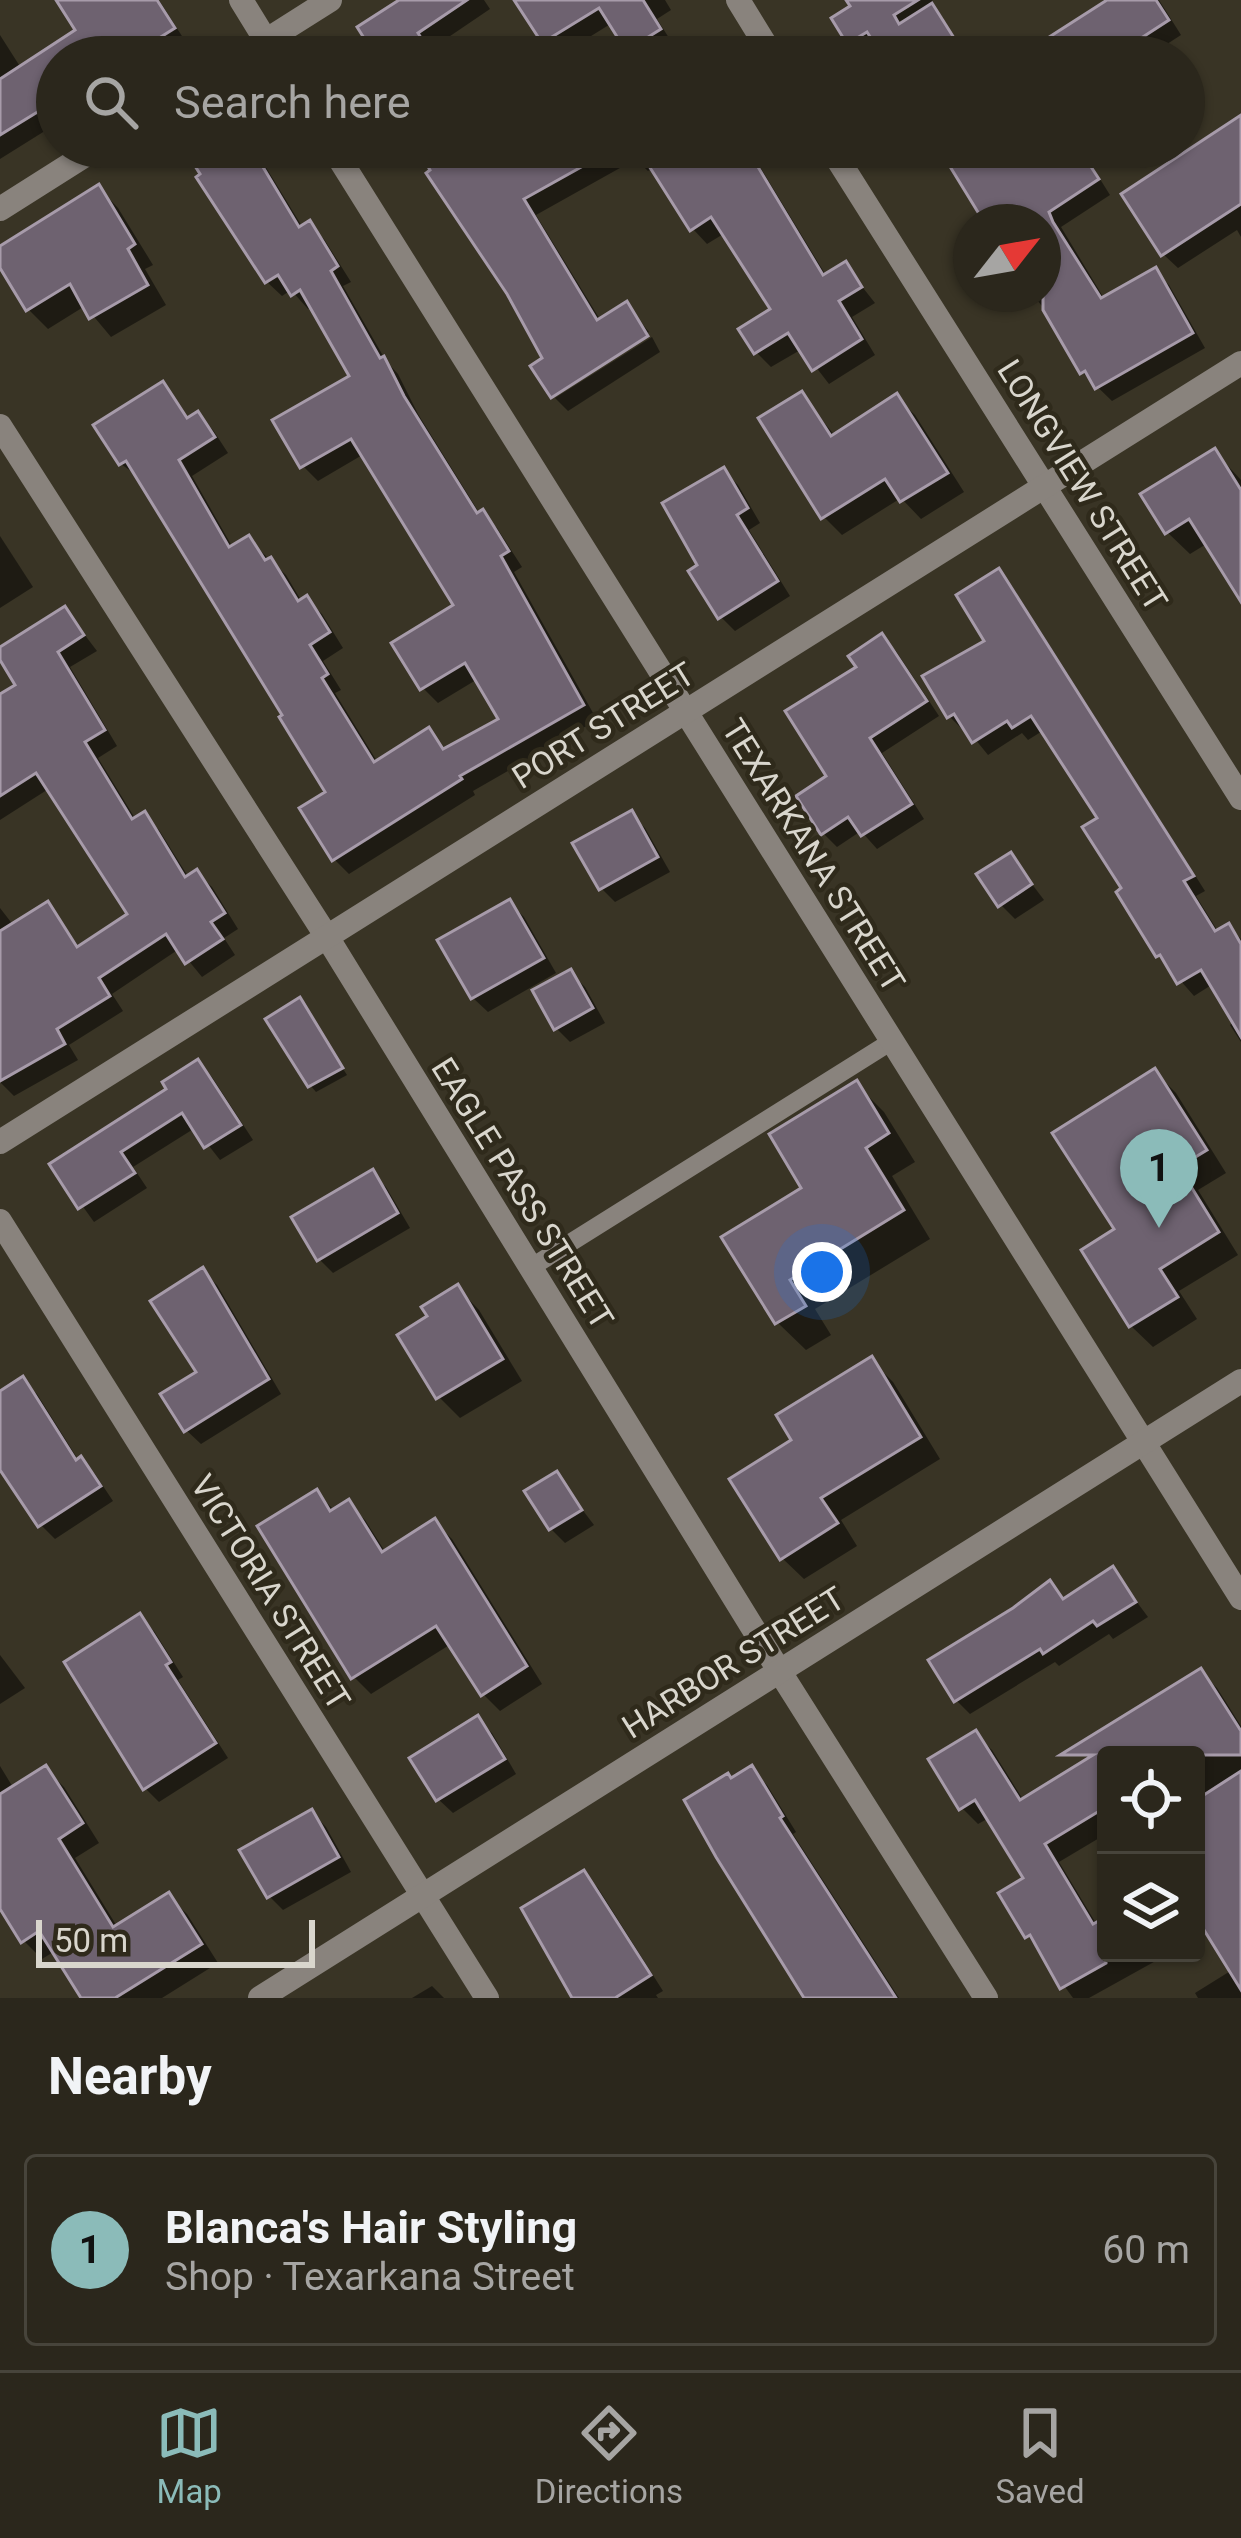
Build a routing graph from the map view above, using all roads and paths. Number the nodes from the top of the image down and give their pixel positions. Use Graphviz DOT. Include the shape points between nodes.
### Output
graph roads {
  1 [pos="241,0"];
  2 [pos="329,0"];
  3 [pos="738,0"];
  4 [pos="263,36"];
  5 [pos="286,36"];
  6 [pos="760,36"];
  7 [pos="65,168"];
  8 [pos="345,168"];
  9 [pos="843,168"];
  10 [pos="0,209"];
  11 [pos="1241,363"];
  12 [pos="0,426"];
  13 [pos="1043,484"];
  14 [pos="685,712"];
  15 [pos="1241,798"];
  16 [pos="327,938"];
  17 [pos="892,1041"];
  18 [pos="0,1142"];
  19 [pos="0,1221"];
  20 [pos="530,1268"];
  21 [pos="1241,1381"];
  22 [pos="1143,1441"];
  23 [pos="1241,1598"];
  24 [pos="780,1672"];
  25 [pos="424,1897"];
  26 [pos="260,1998"];
  27 [pos="487,1998"];
  28 [pos="986,1998"];
  1 -- 4 [label="street"];
  2 -- 5 [label="street"];
  3 -- 6 [label="street"];
  7 -- 10 [label="street"];
  8 -- 14 [label="street, TEXARKANA STREET"];
  9 -- 13 [label="street, LONGVIEW STREET"];
  11 -- 13 [label="street, PORT STREET"];
  12 -- 16 [label="street, EAGLE PASS STREET"];
  13 -- 14 [label="street, PORT STREET"];
  13 -- 15 [label="street, LONGVIEW STREET"];
  14 -- 16 [label="street, PORT STREET"];
  14 -- 17 [label="street, TEXARKANA STREET"];
  16 -- 18 [label="street, PORT STREET"];
  16 -- 20 [label="street, EAGLE PASS STREET"];
  17 -- 20 [label="lane"];
  17 -- 22 [label="street, TEXARKANA STREET"];
  19 -- 25 [label="street, VICTORIA STREET"];
  20 -- 24 [label="street, EAGLE PASS STREET"];
  21 -- 22 [label="street, HARBOR STREET"];
  22 -- 23 [label="street, TEXARKANA STREET"];
  22 -- 24 [label="street, HARBOR STREET"];
  24 -- 25 [label="street, HARBOR STREET"];
  24 -- 28 [label="street, EAGLE PASS STREET"];
  25 -- 26 [label="street, HARBOR STREET"];
  25 -- 27 [label="street, VICTORIA STREET"];
}
